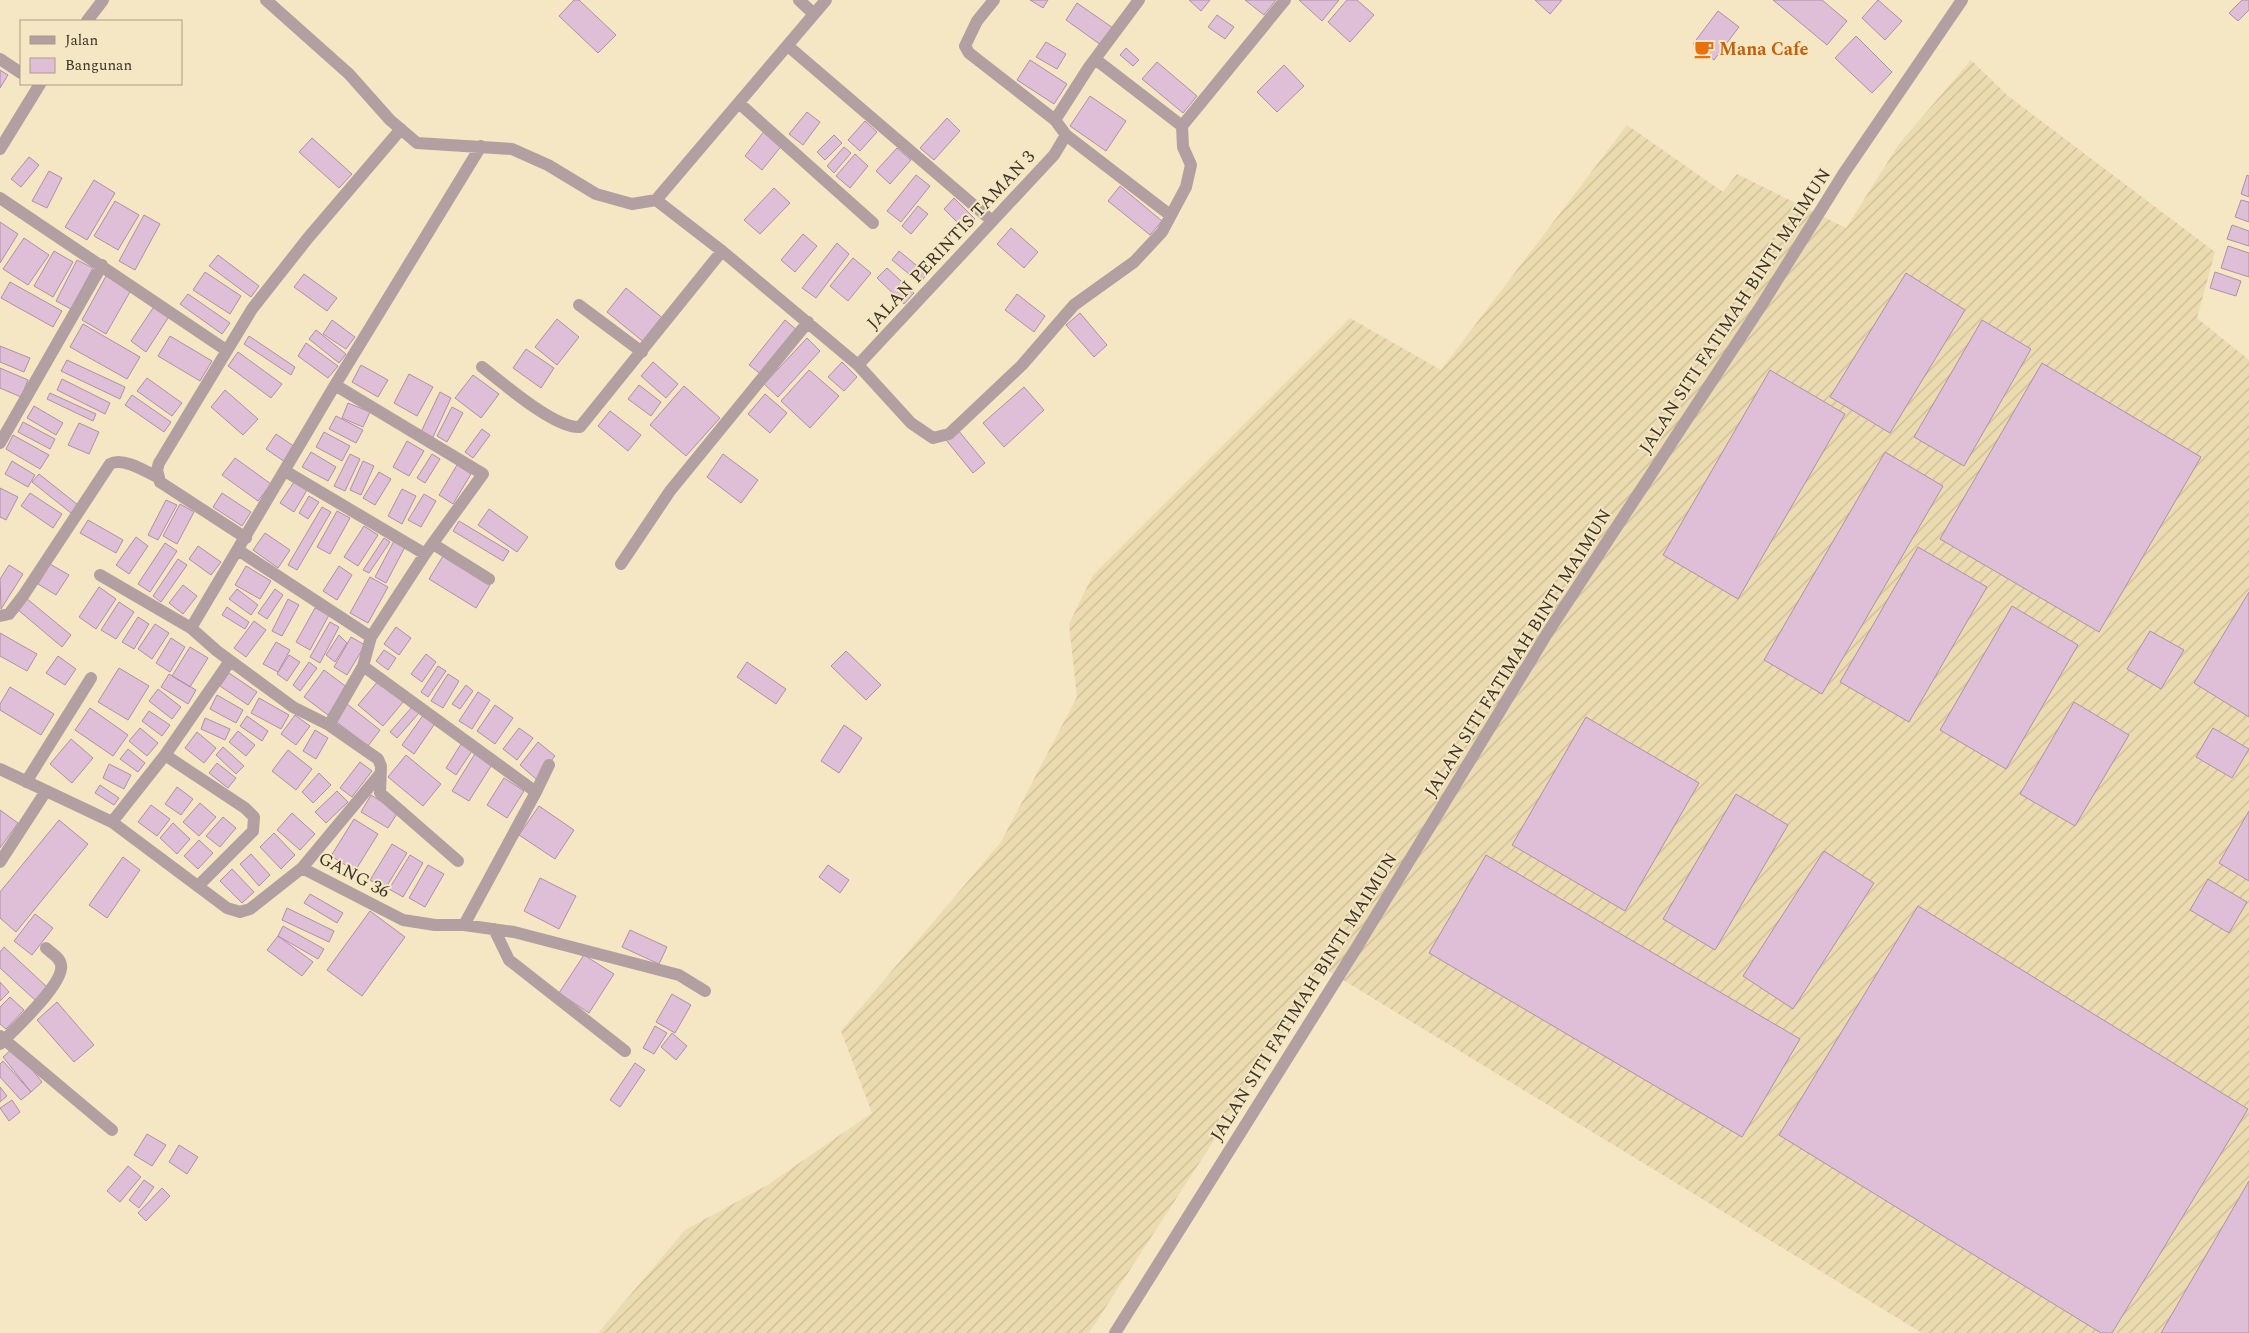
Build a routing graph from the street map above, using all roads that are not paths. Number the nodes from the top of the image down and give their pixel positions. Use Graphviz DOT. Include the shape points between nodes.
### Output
graph roads {
  1 [pos="103,0"];
  2 [pos="266,0"];
  3 [pos="799,0"];
  4 [pos="826,0"];
  5 [pos="1139,0"];
  6 [pos="1285,0"];
  7 [pos="1962,0"];
  8 [pos="989,2"];
  9 [pos="814,14"];
  10 [pos="88,20"];
  11 [pos="788,46"];
  12 [pos="0,59"];
  13 [pos="1095,59"];
  14 [pos="20,71"];
  15 [pos="38,85"];
  16 [pos="740,104"];
  17 [pos="1056,120"];
  18 [pos="1182,126"];
  19 [pos="401,129"];
  20 [pos="1066,136"];
  21 [pos="481,146"];
  22 [pos="0,149"];
  23 [pos="0,198"];
  24 [pos="656,200"];
  25 [pos="1170,215"];
  26 [pos="991,220"];
  27 [pos="873,223"];
  28 [pos="722,251"];
  29 [pos="102,265"];
  30 [pos="579,305"];
  31 [pos="808,322"];
  32 [pos="226,350"];
  33 [pos="642,352"];
  34 [pos="858,365"];
  35 [pos="482,366"];
  36 [pos="335,385"];
  37 [pos="0,444"];
  38 [pos="285,470"];
  39 [pos="157,477"];
  40 [pos="246,538"];
  41 [pos="429,549"];
  42 [pos="238,550"];
  43 [pos="621,564"];
  44 [pos="100,575"];
  45 [pos="489,579"];
  46 [pos="0,616"];
  47 [pos="191,628"];
  48 [pos="371,637"];
  49 [pos="230,661"];
  50 [pos="363,666"];
  51 [pos="91,678"];
  52 [pos="330,725"];
  53 [pos="165,755"];
  54 [pos="549,765"];
  55 [pos="0,769"];
  56 [pos="380,774"];
  57 [pos="26,782"];
  58 [pos="46,791"];
  59 [pos="536,792"];
  60 [pos="112,822"];
  61 [pos="458,861"];
  62 [pos="0,862"];
  63 [pos="302,868"];
  64 [pos="198,886"];
  65 [pos="464,925"];
  66 [pos="494,929"];
  67 [pos="46,948"];
  68 [pos="704,991"];
  69 [pos="2,1040"];
  70 [pos="625,1051"];
  71 [pos="112,1130"];
  72 [pos="1115,1333"];
  1 -- 10 [label="street"];
  2 -- 19 [label="street" via="349,74"];
  3 -- 9 [label="street"];
  4 -- 9 [label="street"];
  5 -- 13 [label="street"];
  6 -- 18 [label="street"];
  7 -- 72 [label="street, JALAN SITI FATIMAH BINTI MAIMUN" via="1844,173 1548,632 1357,947"];
  8 -- 17 [label="street" via="965,46 969,53"];
  9 -- 11 [label="street"];
  11 -- 16 [label="street"];
  11 -- 26 [label="street"];
  12 -- 14 [label="street"];
  13 -- 17 [label="street"];
  13 -- 18 [label="street"];
  15 -- 22 [label="street"];
  16 -- 24 [label="street"];
  16 -- 27 [label="street"];
  17 -- 20 [label="street"];
  18 -- 25 [label="street" via="1183,147 1191,165 1186,187"];
  19 -- 21 [label="street" via="418,143"];
  19 -- 32 [label="street" via="286,266 252,309"];
  20 -- 25 [label="street"];
  20 -- 26 [label="street, JALAN PERINTIS TAMAN 3" via="1054,155"];
  21 -- 24 [label="street" via="512,150 548,165 596,194 632,204"];
  21 -- 36 [label="street"];
  23 -- 29 [label="street"];
  24 -- 28 [label="street"];
  25 -- 34 [label="street" via="1162,232 1134,262 1074,305 1016,371 949,434 933,438 911,423"];
  26 -- 34 [label="street, JALAN PERINTIS TAMAN 3"];
  28 -- 31 [label="street"];
  28 -- 33 [label="street"];
  29 -- 32 [label="street"];
  29 -- 37 [label="street"];
  30 -- 33 [label="street"];
  31 -- 34 [label="street"];
  31 -- 43 [label="street" via="670,490"];
  32 -- 39 [label="street" via="165,450"];
  33 -- 35 [label="street" via="583,424 575,427 564,425 538,409"];
  36 -- 38 [label="street"];
  36 -- 41 [label="street" via="483,474"];
  38 -- 40 [label="street"];
  38 -- 41 [label="street"];
  39 -- 40 [label="street"];
  39 -- 46 [label="street" via="126,463 110,464 23,596 9,614"];
  40 -- 42 [label="street"];
  41 -- 45 [label="street"];
  41 -- 48 [label="street"];
  42 -- 47 [label="street"];
  42 -- 48 [label="street"];
  44 -- 47 [label="street"];
  47 -- 49 [label="street"];
  48 -- 50 [label="street"];
  49 -- 52 [label="street" via="293,707"];
  49 -- 53 [label="street"];
  50 -- 52 [label="street"];
  50 -- 59 [label="street"];
  51 -- 57 [label="street"];
  52 -- 56 [label="street" via="378,759"];
  53 -- 60 [label="street"];
  53 -- 64 [label="street" via="245,808 254,818 253,831"];
  54 -- 59 [label="street"];
  55 -- 57 [label="street, GANG 36"];
  56 -- 61 [label="street" via="380,793"];
  56 -- 63 [label="street"];
  57 -- 58 [label="street, GANG 36"];
  58 -- 60 [label="street, GANG 36"];
  58 -- 62 [label="street"];
  59 -- 65 [label="street"];
  60 -- 64 [label="street, GANG 36"];
  63 -- 64 [label="street, GANG 36" via="250,909 240,912 227,908"];
  63 -- 65 [label="street, GANG 36" via="403,920"];
  65 -- 66 [label="street, GANG 36"];
  66 -- 68 [label="street, GANG 36" via="679,975"];
  66 -- 70 [label="street" via="508,960"];
  67 -- 69 [label="street" via="60,960 60,976 52,990"];
  69 -- 71 [label="street"];
}
